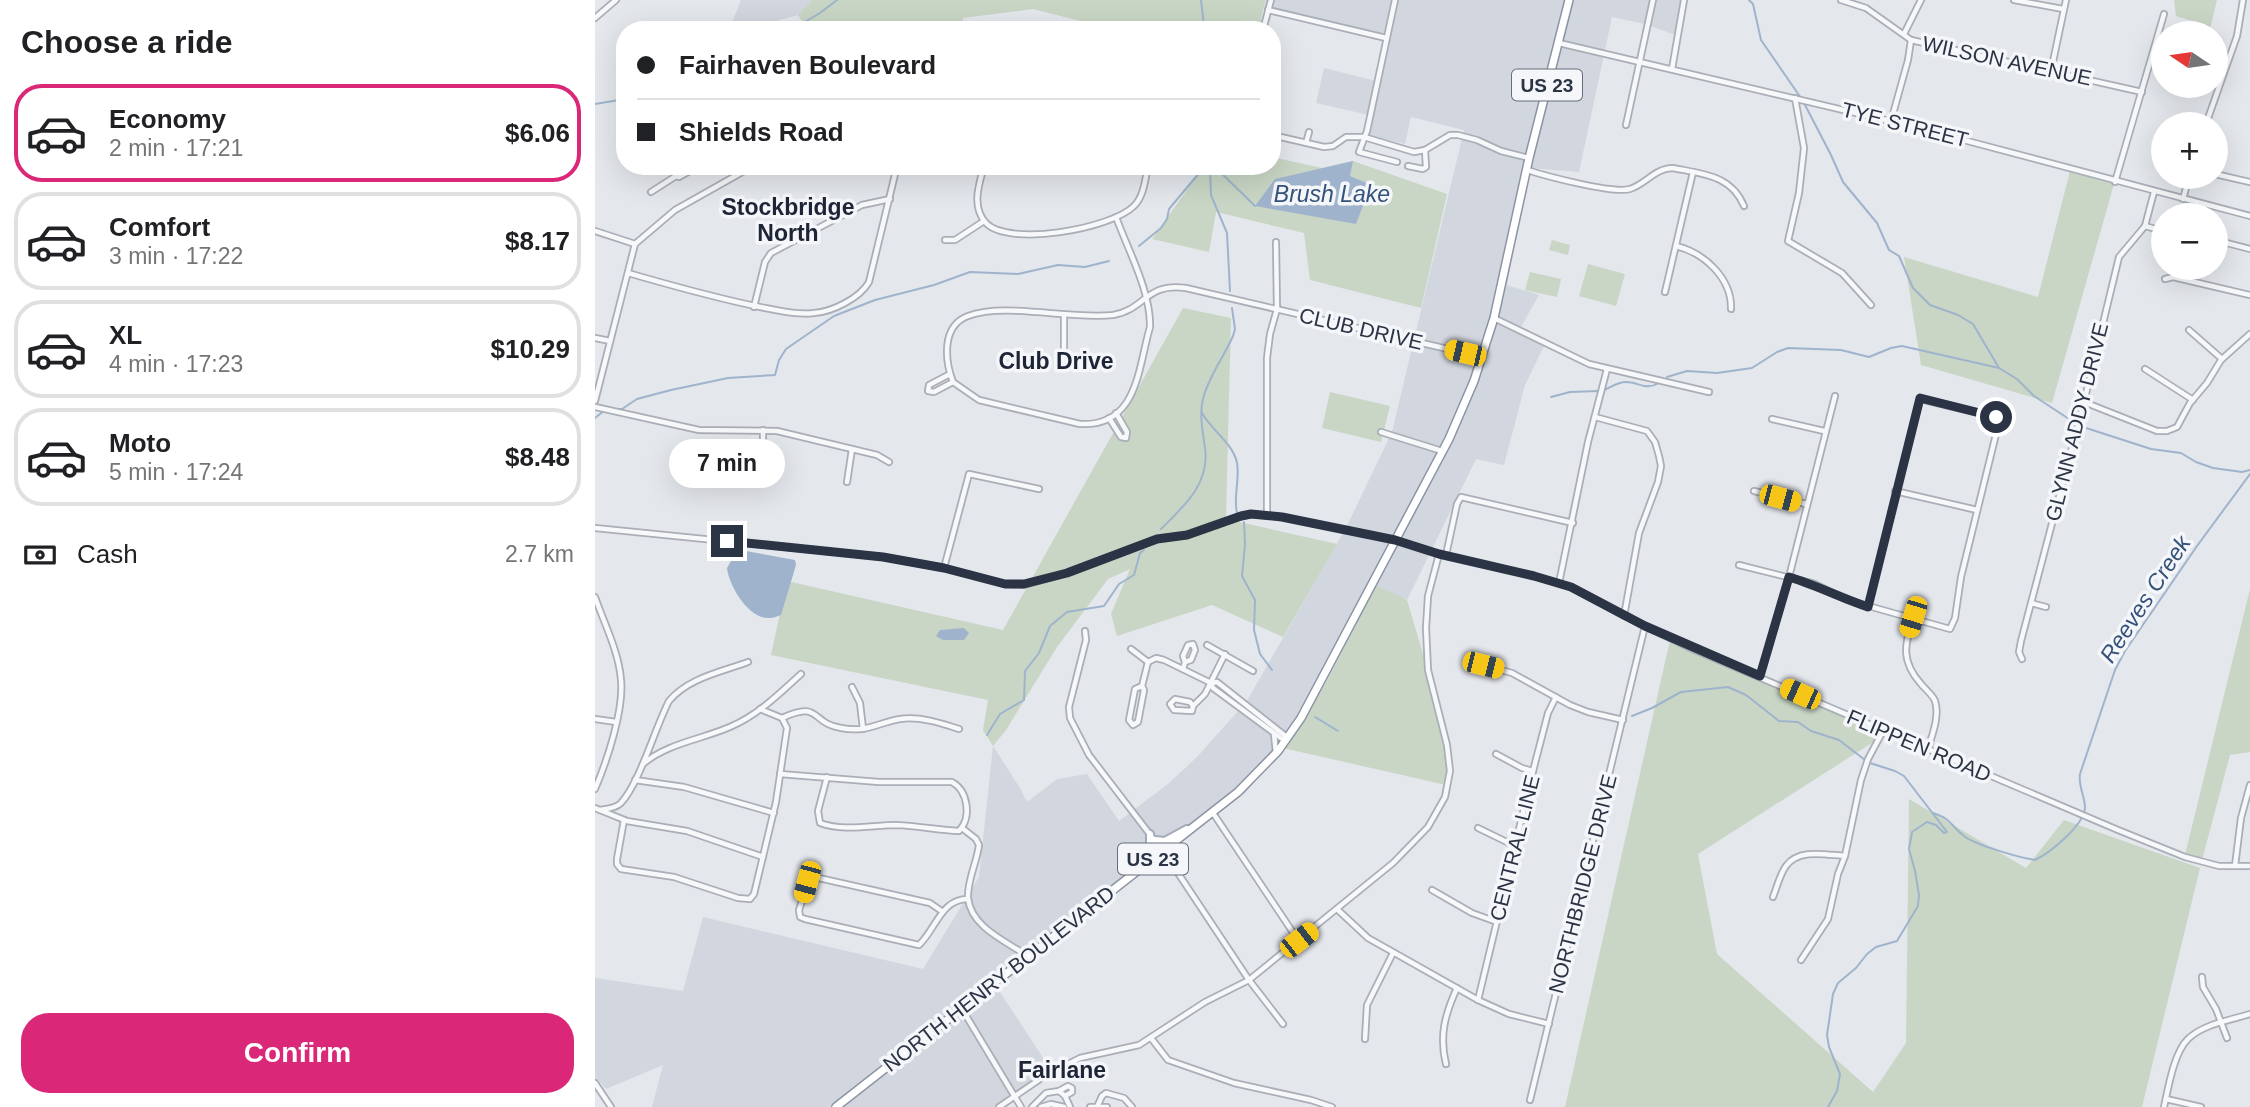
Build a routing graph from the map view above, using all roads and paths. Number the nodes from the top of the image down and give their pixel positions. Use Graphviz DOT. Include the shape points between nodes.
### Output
graph roads {
  1 [pos="617,0"];
  2 [pos="1271,0"];
  3 [pos="1395,0"];
  4 [pos="1569,0"];
  5 [pos="1653,0"];
  6 [pos="1684,0"];
  7 [pos="1841,0"];
  8 [pos="1921,0"];
  9 [pos="2014,0"];
  10 [pos="2066,0"];
  11 [pos="2243,0"];
  12 [pos="2063,9"];
  13 [pos="1268,10"];
  14 [pos="2164,14"];
  15 [pos="595,18"];
  16 [pos="1265,21"];
  17 [pos="1904,34"];
  18 [pos="1386,38"];
  19 [pos="1911,40"];
  20 [pos="1558,42"];
  21 [pos="1640,61"];
  22 [pos="1672,69"];
  23 [pos="2051,71"];
  24 [pos="2141,92"];
  25 [pos="1795,98"];
  26 [pos="2210,112"];
  27 [pos="1891,121"];
  28 [pos="1626,125"];
  29 [pos="1309,132"];
  30 [pos="1281,137"];
  31 [pos="1364,137"];
  32 [pos="1306,143"];
  33 [pos="1425,150"];
  34 [pos="1529,158"];
  35 [pos="1397,162"];
  36 [pos="1408,166"];
  37 [pos="1526,170"];
  38 [pos="1693,172"];
  39 [pos="683,175"];
  40 [pos="737,175"];
  41 [pos="895,175"];
  42 [pos="982,175"];
  43 [pos="1146,175"];
  44 [pos="676,176"];
  45 [pos="2228,177"];
  46 [pos="2115,182"];
  47 [pos="2250,182"];
  48 [pos="2186,189"];
  49 [pos="651,192"];
  50 [pos="2154,192"];
  51 [pos="891,199"];
  52 [pos="2183,199"];
  53 [pos="1744,206"];
  54 [pos="2250,216"];
  55 [pos="1116,217"];
  56 [pos="984,221"];
  57 [pos="2145,226"];
  58 [pos="2151,227"];
  59 [pos="595,231"];
  60 [pos="945,240"];
  61 [pos="1276,242"];
  62 [pos="2228,243"];
  63 [pos="635,244"];
  64 [pos="1676,246"];
  65 [pos="2250,249"];
  66 [pos="628,273"];
  67 [pos="2186,280"];
  68 [pos="1665,292"];
  69 [pos="2250,295"];
  70 [pos="1146,298"];
  71 [pos="1871,305"];
  72 [pos="754,307"];
  73 [pos="1277,309"];
  74 [pos="1731,309"];
  75 [pos="1064,315"];
  76 [pos="1494,318"];
  77 [pos="2189,330"];
  78 [pos="2250,334"];
  79 [pos="595,338"];
  80 [pos="610,341"];
  81 [pos="1064,348"];
  82 [pos="1483,357"];
  83 [pos="2223,359"];
  84 [pos="1607,369"];
  85 [pos="2145,369"];
  86 [pos="950,374"];
  87 [pos="953,382"];
  88 [pos="1709,392"];
  89 [pos="1835,396"];
  90 [pos="2193,400"];
  91 [pos="595,401"];
  92 [pos="2084,402"];
  93 [pos="595,407"];
  94 [pos="1116,414"];
  95 [pos="1595,417"];
  96 [pos="1109,418"];
  97 [pos="1772,419"];
  98 [pos="764,430"];
  99 [pos="1824,431"];
  100 [pos="1381,432"];
  101 [pos="852,449"];
  102 [pos="1443,451"];
  103 [pos="889,462"];
  104 [pos="763,473"];
  105 [pos="847,482"];
  106 [pos="1039,489"];
  107 [pos="1754,491"];
  108 [pos="1895,492"];
  109 [pos="1806,504"];
  110 [pos="1977,510"];
  111 [pos="1267,515"];
  112 [pos="1573,523"];
  113 [pos="595,528"];
  114 [pos="1395,540"];
  115 [pos="1439,554"];
  116 [pos="1446,555"];
  117 [pos="1739,565"];
  118 [pos="944,568"];
  119 [pos="1789,577"];
  120 [pos="1559,583"];
  121 [pos="595,597"];
  122 [pos="2031,603"];
  123 [pos="1868,607"];
  124 [pos="2046,607"];
  125 [pos="1624,616"];
  126 [pos="1913,617"];
  127 [pos="1645,626"];
  128 [pos="1085,631"];
  129 [pos="1207,645"];
  130 [pos="1131,649"];
  131 [pos="1225,654"];
  132 [pos="2022,659"];
  133 [pos="1468,661"];
  134 [pos="748,662"];
  135 [pos="1148,662"];
  136 [pos="1185,662"];
  137 [pos="1183,669"];
  138 [pos="1253,671"];
  139 [pos="801,674"];
  140 [pos="1760,676"];
  141 [pos="1211,683"];
  142 [pos="1142,686"];
  143 [pos="852,687"];
  144 [pos="1556,697"];
  145 [pos="1193,706"];
  146 [pos="760,709"];
  147 [pos="1132,709"];
  148 [pos="1140,710"];
  149 [pos="782,718"];
  150 [pos="595,719"];
  151 [pos="1623,720"];
  152 [pos="616,722"];
  153 [pos="1297,724"];
  154 [pos="863,729"];
  155 [pos="959,729"];
  156 [pos="1273,730"];
  157 [pos="1883,731"];
  158 [pos="1287,740"];
  159 [pos="1928,749"];
  160 [pos="1276,753"];
  161 [pos="1496,754"];
  162 [pos="641,766"];
  163 [pos="1533,771"];
  164 [pos="780,774"];
  165 [pos="827,777"];
  166 [pos="635,780"];
  167 [pos="2250,785"];
  168 [pos="595,789"];
  169 [pos="598,809"];
  170 [pos="1212,812"];
  171 [pos="773,813"];
  172 [pos="624,820"];
  173 [pos="1200,821"];
  174 [pos="962,828"];
  175 [pos="1478,828"];
  176 [pos="1150,834"];
  177 [pos="1155,841"];
  178 [pos="1515,846"];
  179 [pos="1163,851"];
  180 [pos="1845,856"];
  181 [pos="763,857"];
  182 [pos="2235,866"];
  183 [pos="2250,866"];
  184 [pos="1142,868"];
  185 [pos="1432,890"];
  186 [pos="1773,897"];
  187 [pos="968,899"];
  188 [pos="1338,910"];
  189 [pos="943,912"];
  190 [pos="1497,922"];
  191 [pos="1299,940"];
  192 [pos="1393,953"];
  193 [pos="1029,957"];
  194 [pos="1801,960"];
  195 [pos="2202,977"];
  196 [pos="1249,980"];
  197 [pos="1457,988"];
  198 [pos="1478,1000"];
  199 [pos="962,1008"];
  200 [pos="2250,1014"];
  201 [pos="2222,1023"];
  202 [pos="1283,1024"];
  203 [pos="1549,1024"];
  204 [pos="1150,1038"];
  205 [pos="2227,1038"];
  206 [pos="1365,1039"];
  207 [pos="1446,1064"];
  208 [pos="595,1083"];
  209 [pos="1062,1094"];
  210 [pos="1015,1097"];
  211 [pos="2166,1099"];
  212 [pos="1530,1100"];
  213 [pos="1058,1106"];
  214 [pos="1098,1106"];
  215 [pos="611,1107"];
  216 [pos="836,1107"];
  217 [pos="999,1107"];
  218 [pos="1021,1107"];
  219 [pos="1032,1107"];
  220 [pos="1041,1107"];
  221 [pos="1070,1107"];
  222 [pos="1090,1107"];
  223 [pos="1107,1107"];
  224 [pos="1132,1107"];
  225 [pos="1332,1107"];
  226 [pos="2164,1107"];
  227 [pos="2201,1107"];
  1 -- 15 [label="street"];
  2 -- 13 [label="street"];
  3 -- 18 [label="street"];
  4 -- 20 [label="highway, NORTH HENRY BOULEVARD / US 23"];
  5 -- 21 [label="street"];
  6 -- 22 [label="street"];
  7 -- 17 [label="street, WILSON AVENUE" via="1866,8"];
  8 -- 17 [label="street"];
  9 -- 12 [label="street"];
  10 -- 12 [label="street"];
  11 -- 26 [label="street" via="2237,36"];
  12 -- 23 [label="street"];
  13 -- 16 [label="street"];
  13 -- 18 [label="street"];
  14 -- 24 [label="street"];
  17 -- 19 [label="street, WILSON AVENUE"];
  18 -- 31 [label="street"];
  19 -- 23 [label="street, WILSON AVENUE"];
  19 -- 27 [label="street"];
  20 -- 21 [label="street, TYE STREET"];
  20 -- 34 [label="highway, NORTH HENRY BOULEVARD / US 23"];
  21 -- 22 [label="street, TYE STREET"];
  21 -- 28 [label="street"];
  22 -- 25 [label="street, TYE STREET"];
  23 -- 24 [label="street, WILSON AVENUE"];
  24 -- 46 [label="street"];
  25 -- 27 [label="street, TYE STREET"];
  25 -- 71 [label="street" via="1804,148 1789,241 1842,273"];
  27 -- 46 [label="street, TYE STREET"];
  29 -- 32 [label="street"];
  30 -- 32 [label="street"];
  31 -- 32 [label="street" via="1342,139 1329,147"];
  31 -- 33 [label="street" via="1405,151"];
  31 -- 35 [label="street" via="1359,152"];
  33 -- 34 [label="street" via="1458,135"];
  33 -- 36 [label="street" via="1426,167"];
  34 -- 37 [label="highway, NORTH HENRY BOULEVARD / US 23"];
  37 -- 38 [label="street" via="1622,190 1666,168"];
  37 -- 76 [label="highway, NORTH HENRY BOULEVARD / US 23"];
  38 -- 53 [label="street" via="1727,182"];
  38 -- 64 [label="street"];
  39 -- 44 [label="street"];
  40 -- 63 [label="street" via="675,210"];
  41 -- 51 [label="street"];
  42 -- 56 [label="street" via="977,202"];
  43 -- 55 [label="street" via="1136,203"];
  44 -- 49 [label="street"];
  45 -- 47 [label="street"];
  46 -- 50 [label="street, TYE STREET"];
  48 -- 52 [label="street"];
  50 -- 52 [label="street, TYE STREET"];
  50 -- 57 [label="street, GLYNN ADDY DRIVE"];
  51 -- 72 [label="street" via="862,205 774,251 765,262"];
  51 -- 72 [label="street" via="869,282 859,294 813,313"];
  52 -- 54 [label="street, TYE STREET"];
  55 -- 56 [label="street" via="1078,230 1042,234 1002,230"];
  55 -- 70 [label="street"];
  56 -- 60 [label="street" via="955,240"];
  57 -- 58 [label="street"];
  57 -- 92 [label="street, GLYNN ADDY DRIVE" via="2119,257"];
  59 -- 63 [label="street"];
  61 -- 73 [label="street"];
  62 -- 65 [label="street"];
  63 -- 66 [label="street"];
  64 -- 68 [label="street"];
  64 -- 74 [label="street" via="1697,254 1721,274"];
  66 -- 72 [label="street"];
  66 -- 80 [label="street"];
  67 -- 69 [label="street"];
  70 -- 73 [label="street" via="1176,286"];
  70 -- 75 [label="street" via="1117,314"];
  70 -- 94 [label="street" via="1150,327 1138,374 1131,399"];
  73 -- 82 [label="street, CLUB DRIVE"];
  73 -- 111 [label="street, CLUB DRIVE" via="1267,358"];
  75 -- 81 [label="street"];
  75 -- 86 [label="street" via="996,312 966,316 950,335 946,354"];
  76 -- 82 [label="highway, NORTH HENRY BOULEVARD / US 23"];
  76 -- 84 [label="street"];
  77 -- 83 [label="street"];
  78 -- 83 [label="street"];
  79 -- 80 [label="street"];
  80 -- 91 [label="street"];
  82 -- 102 [label="highway, NORTH HENRY BOULEVARD / US 23"];
  83 -- 90 [label="street"];
  84 -- 88 [label="street"];
  84 -- 95 [label="street"];
  85 -- 90 [label="street"];
  86 -- 87 [label="street"];
  86 -- 87 [label="street" via="929,385 928,391"];
  87 -- 96 [label="street" via="979,400 1067,421 1090,424"];
  89 -- 99 [label="street"];
  90 -- 92 [label="street" via="2177,427 2167,431"];
  92 -- 122 [label="street, GLYNN ADDY DRIVE"];
  93 -- 98 [label="street" via="699,430"];
  94 -- 96 [label="street"];
  94 -- 96 [label="street" via="1127,437 1121,437"];
  95 -- 112 [label="street"];
  95 -- 125 [label="street" via="1647,431 1661,466 1639,533"];
  97 -- 99 [label="street"];
  98 -- 101 [label="street"];
  98 -- 104 [label="street"];
  99 -- 109 [label="street"];
  100 -- 102 [label="street"];
  101 -- 103 [label="street"];
  101 -- 105 [label="street"];
  102 -- 114 [label="highway, NORTH HENRY BOULEVARD / US 23"];
  106 -- 118 [label="street" via="969,474"];
  107 -- 109 [label="street"];
  108 -- 110 [label="street"];
  108 -- 110 [label="street" via="1920,398 2000,418"];
  108 -- 123 [label="street"];
  109 -- 119 [label="street"];
  110 -- 126 [label="street" via="1950,629"];
  111 -- 114 [label="street, FLIPPEN ROAD"];
  111 -- 118 [label="street, FLIPPEN ROAD" via="1241,516 1187,535 1157,539 1024,584 1005,584"];
  112 -- 116 [label="street" via="1462,497"];
  112 -- 120 [label="street"];
  113 -- 118 [label="street, FLIPPEN ROAD" via="883,557"];
  114 -- 115 [label="street, FLIPPEN ROAD"];
  114 -- 153 [label="highway, NORTH HENRY BOULEVARD / US 23"];
  115 -- 116 [label="street, FLIPPEN ROAD"];
  115 -- 188 [label="street" via="1427,596 1426,628 1428,670 1447,745 1447,789 1419,837"];
  116 -- 120 [label="street, FLIPPEN ROAD"];
  117 -- 119 [label="street"];
  119 -- 123 [label="street"];
  119 -- 140 [label="street"];
  120 -- 125 [label="street, FLIPPEN ROAD"];
  121 -- 152 [label="street" via="621,678"];
  122 -- 124 [label="street"];
  122 -- 132 [label="street, GLYNN ADDY DRIVE" via="2019,652"];
  123 -- 126 [label="street"];
  125 -- 127 [label="street, FLIPPEN ROAD"];
  126 -- 159 [label="street" via="1904,647 1907,662 1935,699 1937,715"];
  127 -- 140 [label="street, FLIPPEN ROAD"];
  127 -- 151 [label="street, NORTHBRIDGE DRIVE"];
  128 -- 176 [label="street" via="1070,718 1089,755"];
  129 -- 131 [label="street"];
  130 -- 135 [label="street"];
  131 -- 138 [label="street"];
  131 -- 141 [label="street"];
  133 -- 144 [label="street" via="1511,673"];
  134 -- 162 [label="street" via="675,693"];
  135 -- 137 [label="street" via="1161,659"];
  135 -- 142 [label="street"];
  136 -- 137 [label="street"];
  137 -- 141 [label="street"];
  139 -- 146 [label="street"];
  140 -- 157 [label="street, FLIPPEN ROAD"];
  141 -- 145 [label="street"];
  141 -- 156 [label="street"];
  142 -- 147 [label="street" via="1136,688"];
  142 -- 148 [label="street"];
  143 -- 154 [label="street" via="860,703"];
  144 -- 151 [label="street" via="1588,712"];
  144 -- 163 [label="street, CENTRAL LINE"];
  145 -- 145 [label="street" via="1176,699 1170,704 1188,712"];
  146 -- 149 [label="street"];
  146 -- 162 [label="street" via="709,736 652,756"];
  147 -- 148 [label="street"];
  147 -- 148 [label="street" via="1129,721 1133,725"];
  149 -- 154 [label="street" via="805,710 831,726"];
  149 -- 164 [label="street" via="787,728"];
  150 -- 152 [label="street"];
  151 -- 203 [label="street, NORTHBRIDGE DRIVE"];
  152 -- 168 [label="street"];
  153 -- 156 [label="street"];
  153 -- 158 [label="highway, NORTH HENRY BOULEVARD / US 23"];
  154 -- 155 [label="street" via="908,718"];
  156 -- 158 [label="street"];
  156 -- 160 [label="street"];
  157 -- 159 [label="street, FLIPPEN ROAD"];
  157 -- 180 [label="street" via="1861,780"];
  158 -- 160 [label="highway, NORTH HENRY BOULEVARD / US 23"];
  159 -- 182 [label="street, FLIPPEN ROAD" via="2185,857"];
  160 -- 170 [label="highway, NORTH HENRY BOULEVARD / US 23"];
  161 -- 163 [label="street"];
  162 -- 166 [label="street"];
  163 -- 178 [label="street, CENTRAL LINE"];
  164 -- 165 [label="street"];
  164 -- 171 [label="street"];
  165 -- 174 [label="street" via="952,782 966,799"];
  165 -- 174 [label="street" via="818,811 820,823 846,828"];
  166 -- 169 [label="street" via="620,804"];
  166 -- 171 [label="street" via="684,787"];
  167 -- 182 [label="street"];
  169 -- 172 [label="street"];
  170 -- 173 [label="highway, NORTH HENRY BOULEVARD / US 23"];
  170 -- 191 [label="street"];
  171 -- 181 [label="street"];
  172 -- 181 [label="street" via="687,831"];
  172 -- 181 [label="street" via="617,864 621,869 674,877 745,900 754,894"];
  173 -- 177 [label="main road" via="1165,841"];
  173 -- 179 [label="highway, NORTH HENRY BOULEVARD / US 23"];
  174 -- 187 [label="street" via="979,845"];
  175 -- 178 [label="street"];
  176 -- 177 [label="street"];
  176 -- 184 [label="main road" via="1150,851"];
  177 -- 179 [label="street"];
  178 -- 190 [label="street, CENTRAL LINE"];
  179 -- 184 [label="highway, NORTH HENRY BOULEVARD / US 23"];
  179 -- 196 [label="street"];
  180 -- 186 [label="street" via="1797,857 1786,866"];
  180 -- 194 [label="street" via="1828,921"];
  182 -- 183 [label="street, FLIPPEN ROAD"];
  184 -- 193 [label="highway, NORTH HENRY BOULEVARD / US 23"];
  185 -- 190 [label="street"];
  187 -- 189 [label="street" via="954,901"];
  187 -- 193 [label="street" via="983,926"];
  188 -- 191 [label="street"];
  188 -- 192 [label="street"];
  189 -- 189 [label="street" via="930,903 810,876 799,910 805,919 919,945"];
  190 -- 198 [label="street, CENTRAL LINE"];
  191 -- 196 [label="street"];
  192 -- 197 [label="street"];
  192 -- 206 [label="street" via="1367,1005"];
  193 -- 199 [label="highway, NORTH HENRY BOULEVARD / US 23"];
  195 -- 201 [label="street"];
  196 -- 202 [label="street"];
  196 -- 204 [label="street"];
  197 -- 198 [label="street"];
  197 -- 207 [label="street" via="1444,1025"];
  198 -- 203 [label="street"];
  199 -- 210 [label="street"];
  199 -- 216 [label="highway, NORTH HENRY BOULEVARD / US 23"];
  200 -- 201 [label="street"];
  201 -- 205 [label="street"];
  201 -- 211 [label="street" via="2187,1040 2179,1051"];
  203 -- 212 [label="street, NORTHBRIDGE DRIVE"];
  204 -- 210 [label="street" via="1125,1049 1080,1058"];
  204 -- 225 [label="street" via="1168,1060 1234,1083"];
  208 -- 215 [label="street"];
  209 -- 213 [label="street"];
  209 -- 219 [label="street" via="1046,1093"];
  209 -- 221 [label="street"];
  210 -- 217 [label="street"];
  210 -- 218 [label="street"];
  211 -- 226 [label="street"];
  211 -- 227 [label="street"];
  213 -- 220 [label="street"];
  214 -- 222 [label="street"];
  214 -- 223 [label="street"];
  214 -- 224 [label="street" via="1106,1093 1125,1099"];
}
